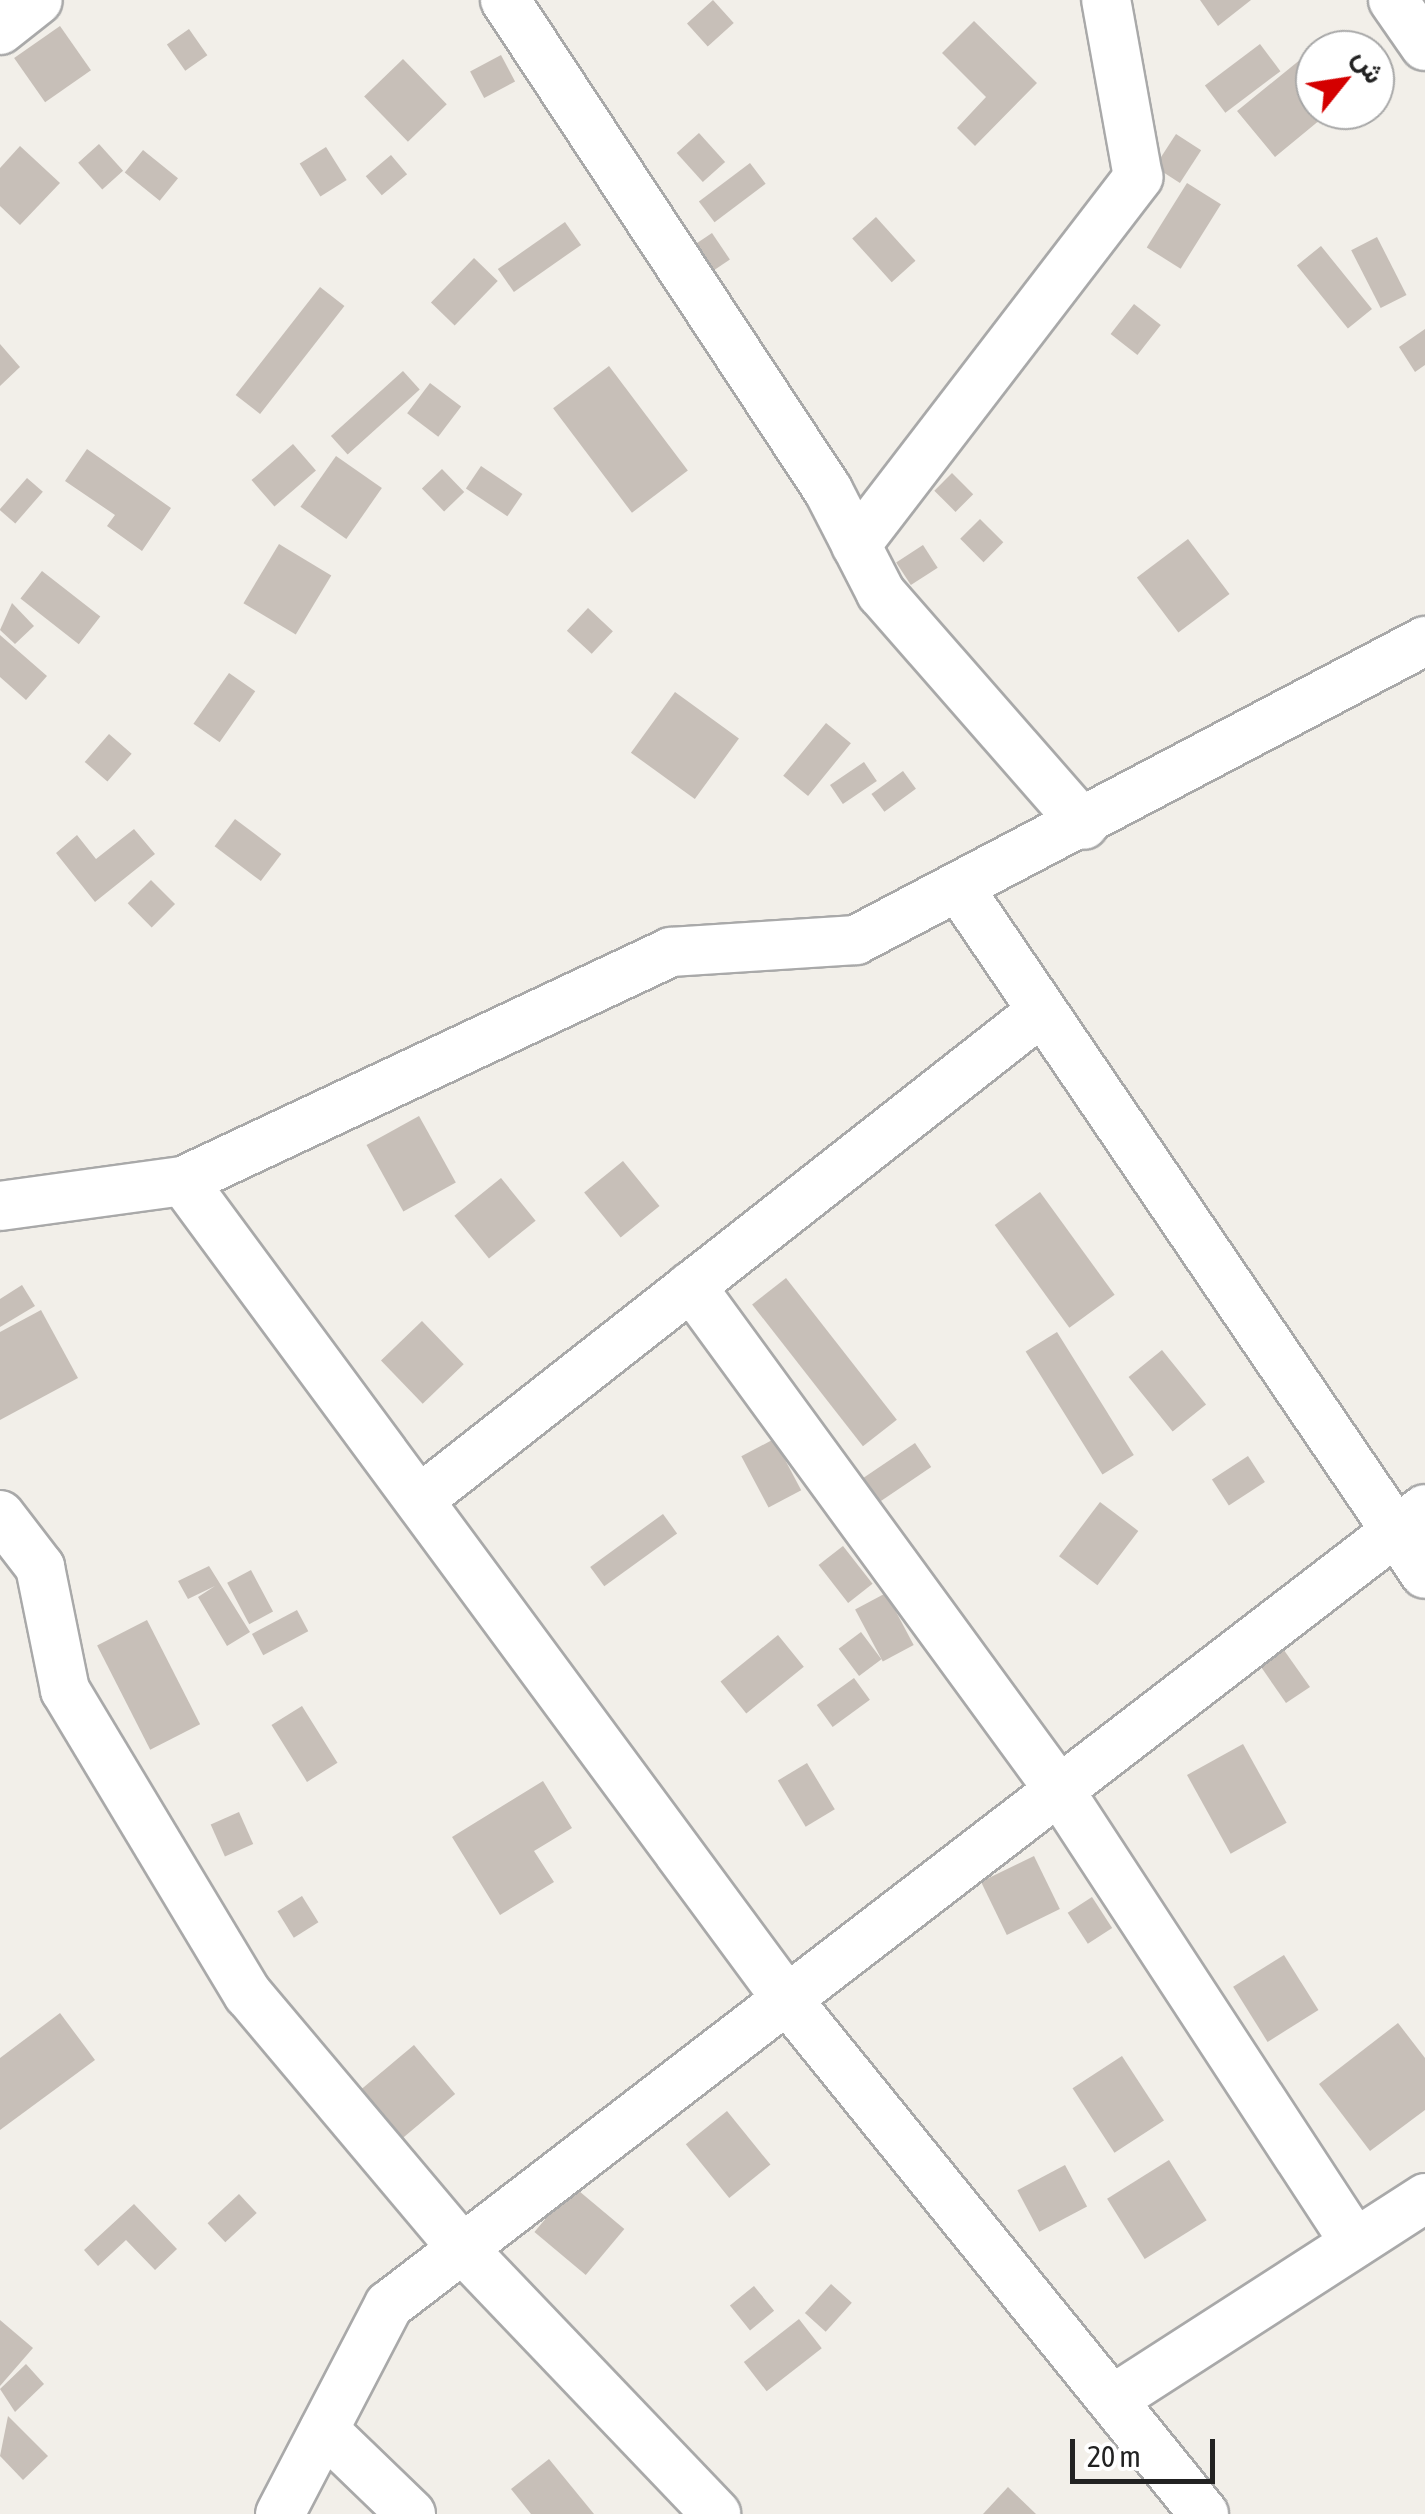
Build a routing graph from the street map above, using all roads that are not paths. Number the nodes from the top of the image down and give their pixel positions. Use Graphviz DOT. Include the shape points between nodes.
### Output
graph roads {
  1 [pos="38,0"];
  2 [pos="505,0"];
  3 [pos="1106,0"];
  4 [pos="1393,0"];
  5 [pos="0,30"];
  6 [pos="1425,46"];
  7 [pos="856,544"];
  8 [pos="1425,641"];
  9 [pos="1084,825"];
  10 [pos="958,888"];
  11 [pos="1042,1011"];
  12 [pos="183,1181"];
  13 [pos="0,1206"];
  14 [pos="691,1286"];
  15 [pos="419,1500"];
  16 [pos="0,1515"];
  17 [pos="1411,1520"];
  18 [pos="1425,1574"];
  19 [pos="1059,1790"];
  20 [pos="786,1998"];
  21 [pos="1425,2198"];
  22 [pos="1356,2243"];
  23 [pos="462,2248"];
  24 [pos="1112,2400"];
  25 [pos="324,2430"];
  26 [pos="280,2514"];
  27 [pos="411,2514"];
  28 [pos="716,2514"];
  29 [pos="1204,2514"];
  1 -- 5 [label="street"];
  2 -- 7 [label="street"];
  3 -- 7 [label="street" via="1138,177"];
  4 -- 6 [label="street"];
  7 -- 9 [label="street" via="881,593"];
  8 -- 9 [label="street"];
  9 -- 10 [label="street"];
  10 -- 11 [label="street"];
  10 -- 12 [label="street" via="856,940 671,952"];
  11 -- 14 [label="street"];
  11 -- 17 [label="street"];
  12 -- 13 [label="street"];
  12 -- 15 [label="street"];
  14 -- 15 [label="street"];
  14 -- 19 [label="street"];
  15 -- 20 [label="street"];
  16 -- 23 [label="street" via="40,1567 66,1690 248,1994"];
  17 -- 18 [label="street"];
  17 -- 19 [label="street"];
  19 -- 20 [label="street"];
  19 -- 22 [label="street"];
  20 -- 23 [label="street"];
  20 -- 24 [label="street"];
  21 -- 22 [label="street"];
  22 -- 24 [label="street"];
  23 -- 25 [label="street" via="389,2305"];
  23 -- 28 [label="street"];
  24 -- 29 [label="street"];
  25 -- 26 [label="street"];
  25 -- 27 [label="street"];
}
